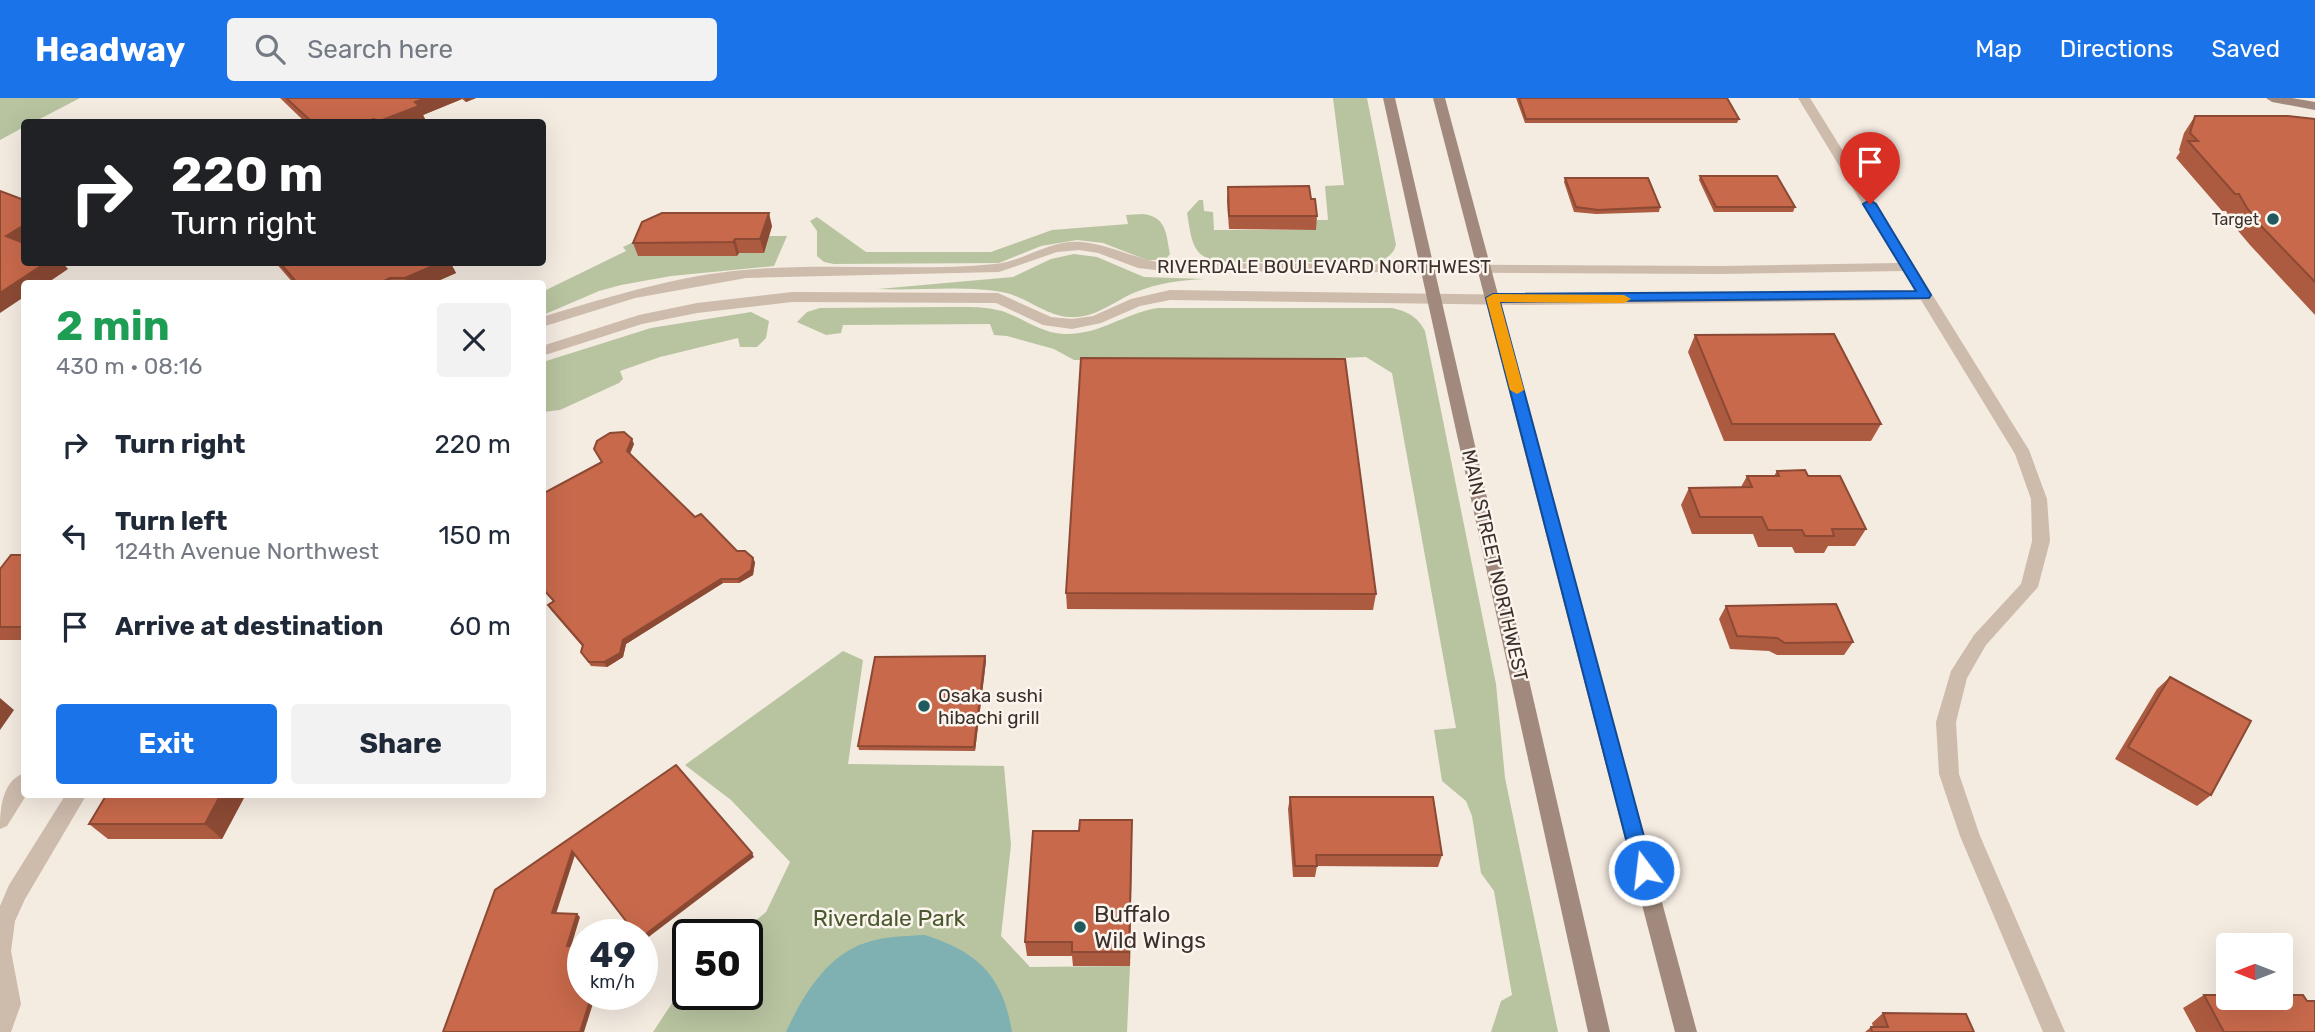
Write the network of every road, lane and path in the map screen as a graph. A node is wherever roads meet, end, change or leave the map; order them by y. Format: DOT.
graph roads {
  1 [pos="1389,98"];
  2 [pos="1439,98"];
  3 [pos="1804,98"];
  4 [pos="2272,98"];
  5 [pos="2315,106"];
  6 [pos="1483,266"];
  7 [pos="1428,267"];
  8 [pos="1909,267"];
  9 [pos="1925,295"];
  10 [pos="1435,297"];
  11 [pos="1493,298"];
  12 [pos="546,321"];
  13 [pos="546,350"];
  14 [pos="21,787"];
  15 [pos="75,798"];
  16 [pos="0,820"];
  17 [pos="0,1032"];
  18 [pos="1599,1032"];
  19 [pos="1686,1032"];
  20 [pos="2054,1032"];
  1 -- 7 [label="main road, MAIN STREET NORTHWEST"];
  2 -- 6 [label="main road"];
  3 -- 8 [label="street"];
  4 -- 5 [label="main road"];
  6 -- 7 [label="street, RIVERDALE BOULEVARD NORTHWEST"];
  6 -- 8 [label="street, RIVERDALE BOULEVARD NORTHWEST"];
  6 -- 11 [label="main road"];
  7 -- 10 [label="main road, MAIN STREET NORTHWEST"];
  7 -- 12 [label="street, RIVERDALE BOULEVARD NORTHWEST"];
  8 -- 9 [label="street"];
  9 -- 11 [label="street, RIVERDALE BOULEVARD NORTHWEST"];
  9 -- 20 [label="street"];
  10 -- 11 [label="street, RIVERDALE BOULEVARD NORTHWEST"];
  10 -- 13 [label="street, RIVERDALE BOULEVARD NORTHWEST"];
  10 -- 18 [label="main road, MAIN STREET NORTHWEST"];
  11 -- 19 [label="main road"];
  14 -- 16 [label="street"];
  15 -- 17 [label="street"];
}
